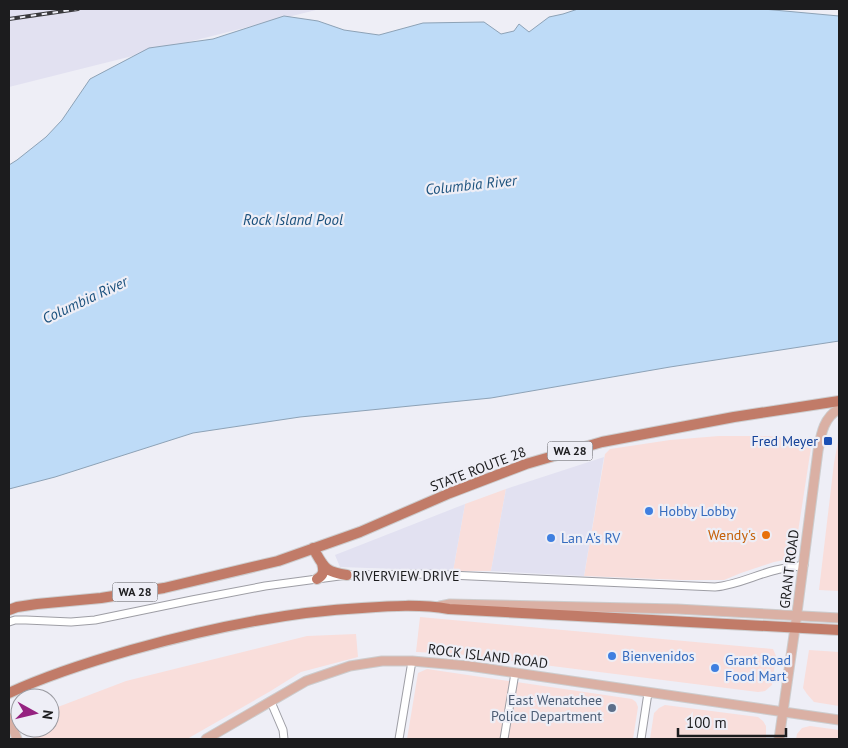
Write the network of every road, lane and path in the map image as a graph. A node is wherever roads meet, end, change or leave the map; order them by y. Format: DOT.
graph roads {
  1 [pos="839,402"];
  2 [pos="839,409"];
  3 [pos="313,548"];
  4 [pos="322,564"];
  5 [pos="804,565"];
  6 [pos="347,576"];
  7 [pos="317,579"];
  8 [pos="435,607"];
  9 [pos="12,610"];
  10 [pos="797,616"];
  11 [pos="839,618"];
  12 [pos="9,622"];
  13 [pos="795,628"];
  14 [pos="839,630"];
  15 [pos="412,661"];
  16 [pos="515,673"];
  17 [pos="9,693"];
  18 [pos="648,693"];
  19 [pos="271,702"];
  20 [pos="784,712"];
  21 [pos="9,718"];
  22 [pos="839,720"];
  23 [pos="17,739"];
  24 [pos="206,739"];
  25 [pos="284,739"];
  26 [pos="399,739"];
  27 [pos="504,739"];
  28 [pos="641,739"];
  29 [pos="780,739"];
  1 -- 3 [label="highway, STATE ROUTE 28 / WA 28"];
  2 -- 5 [label="main road, GRANT ROAD"];
  3 -- 4 [label="highway"];
  3 -- 9 [label="highway, STATE ROUTE 28 / WA 28"];
  4 -- 6 [label="highway"];
  4 -- 7 [label="highway"];
  5 -- 6 [label="street, RIVERVIEW DRIVE"];
  5 -- 10 [label="main road, GRANT ROAD"];
  6 -- 7 [label="street, RIVERVIEW DRIVE"];
  7 -- 12 [label="street, RIVERVIEW DRIVE"];
  8 -- 10 [label="main road"];
  8 -- 13 [label="highway"];
  8 -- 17 [label="highway"];
  10 -- 11 [label="main road"];
  10 -- 13 [label="main road, GRANT ROAD"];
  13 -- 14 [label="highway"];
  13 -- 20 [label="main road, GRANT ROAD"];
  15 -- 16 [label="main road, ROCK ISLAND ROAD"];
  15 -- 19 [label="main road, ROCK ISLAND ROAD"];
  15 -- 26 [label="street"];
  16 -- 18 [label="main road, ROCK ISLAND ROAD"];
  16 -- 27 [label="street"];
  18 -- 20 [label="main road, ROCK ISLAND ROAD"];
  18 -- 28 [label="street"];
  19 -- 24 [label="main road, ROCK ISLAND ROAD"];
  19 -- 25 [label="street"];
  20 -- 22 [label="main road, ROCK ISLAND ROAD"];
  20 -- 29 [label="main road, GRANT ROAD"];
  21 -- 23 [label="main road"];
}
